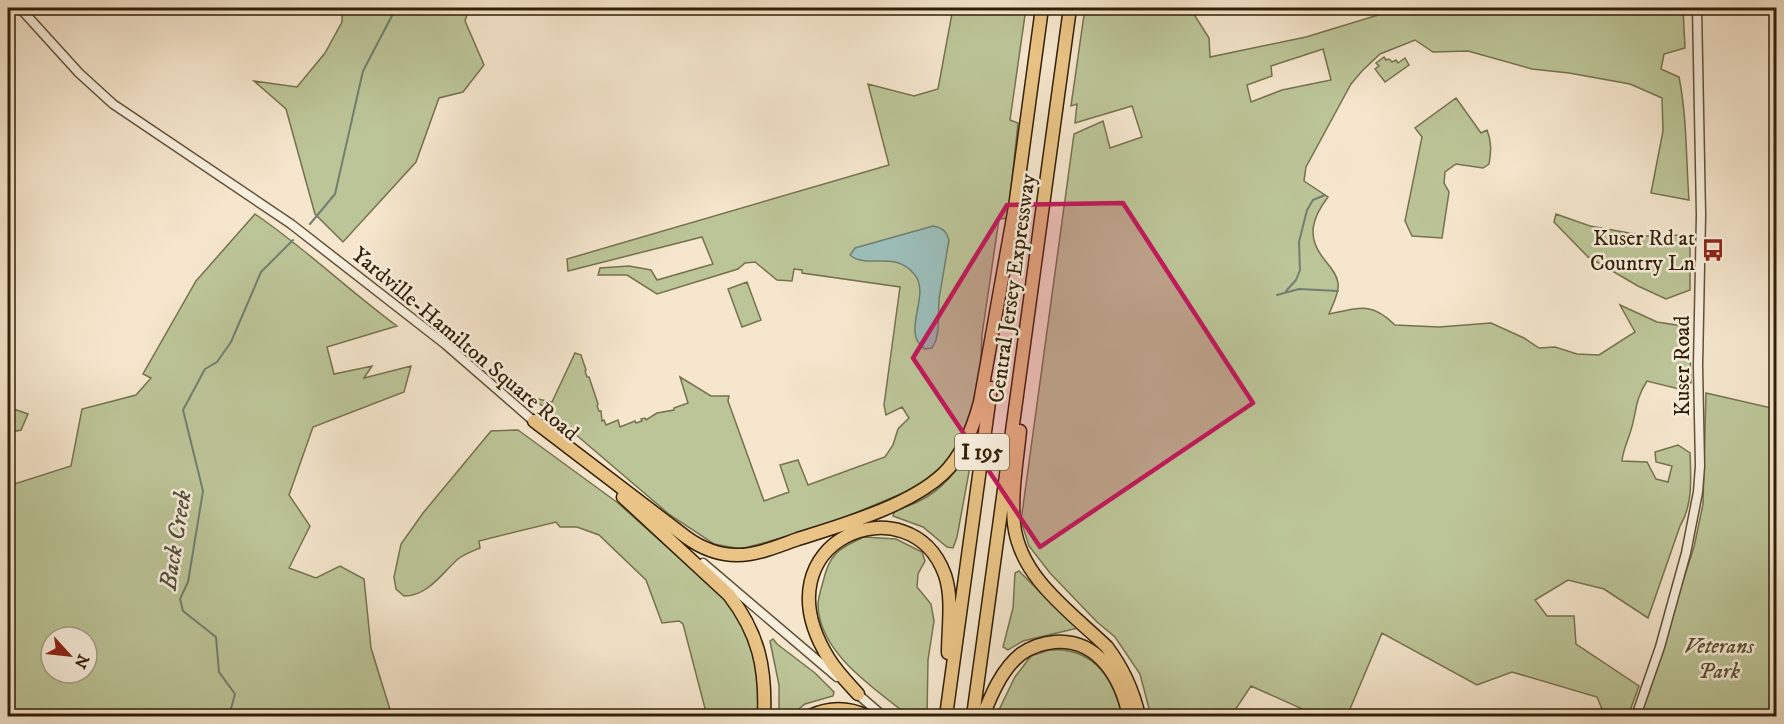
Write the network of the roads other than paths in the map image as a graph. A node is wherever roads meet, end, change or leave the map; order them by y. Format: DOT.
graph roads {
  1 [pos="20,8"];
  2 [pos="1042,8"];
  3 [pos="1070,8"];
  4 [pos="1697,8"];
  5 [pos="1016,201"];
  6 [pos="1041,223"];
  7 [pos="534,422"];
  8 [pos="620,494"];
  9 [pos="858,694"];
  10 [pos="948,702"];
  11 [pos="765,717"];
  12 [pos="810,717"];
  13 [pos="867,717"];
  14 [pos="883,717"];
  15 [pos="946,717"];
  16 [pos="973,717"];
  17 [pos="983,717"];
  18 [pos="1129,717"];
  19 [pos="1139,717"];
  20 [pos="1636,717"];
  1 -- 7 [label="street, Yardville-Hamilton Square Road"];
  2 -- 5 [label="highway, Central Jersey Expressway / I 195"];
  3 -- 6 [label="highway, Central Jersey Expressway / I 195"];
  4 -- 20 [label="street, Kuser Road"];
  5 -- 7 [label="highway"];
  5 -- 10 [label="highway, Central Jersey Expressway / I 195"];
  6 -- 16 [label="highway, Central Jersey Expressway / I 195"];
  6 -- 19 [label="highway"];
  7 -- 8 [label="street, Yardville-Hamilton Square Road"];
  8 -- 9 [label="street, Yardville-Hamilton Square Road"];
  8 -- 11 [label="highway"];
  9 -- 10 [label="highway"];
  9 -- 14 [label="street, Yardville-Hamilton Square Road"];
  10 -- 15 [label="highway, Central Jersey Expressway / I 195"];
  12 -- 13 [label="highway"];
  17 -- 18 [label="highway"];
}
